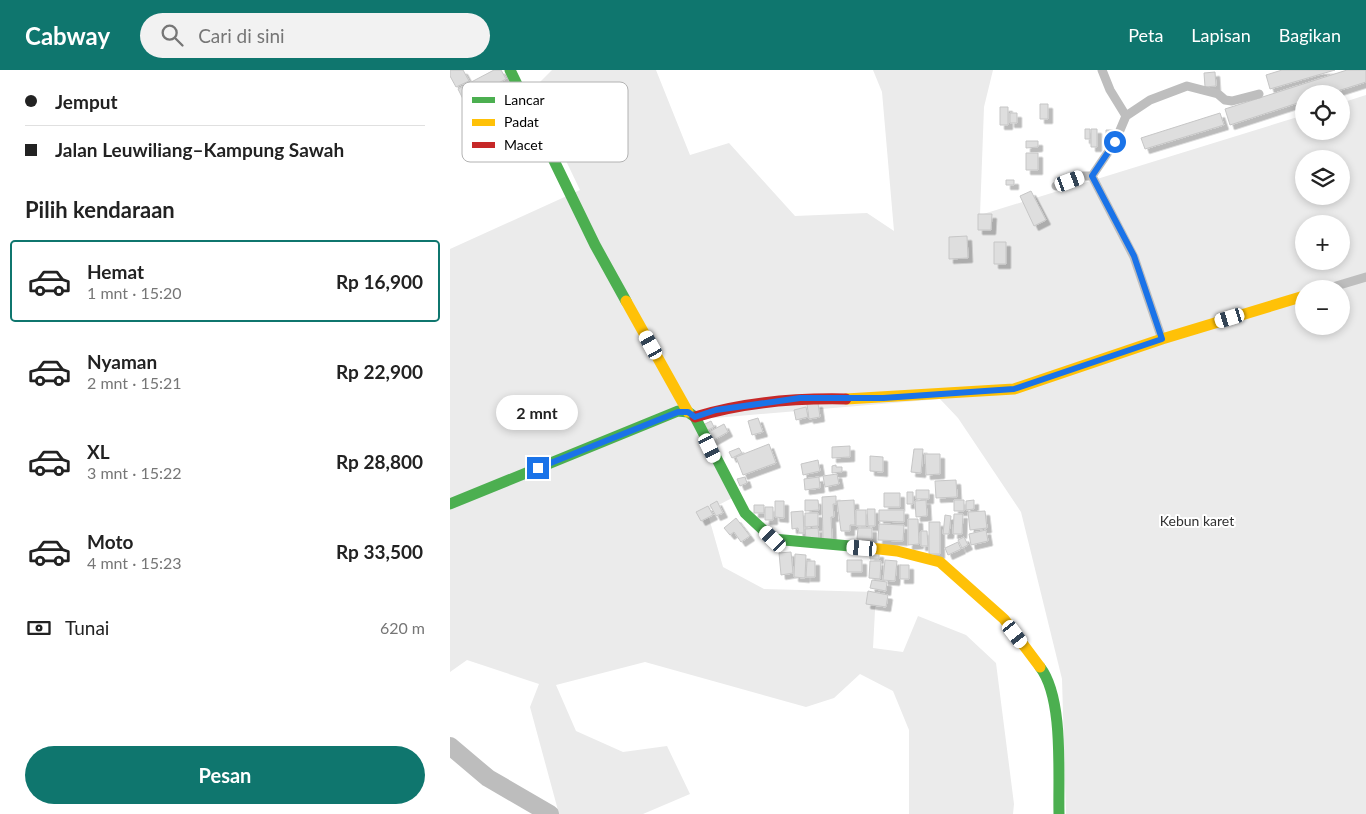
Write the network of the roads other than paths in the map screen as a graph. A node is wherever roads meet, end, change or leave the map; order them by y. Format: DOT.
graph roads {
  1 [pos="510,70"];
  2 [pos="1102,70"];
  3 [pos="516,82"];
  4 [pos="1259,94"];
  5 [pos="1126,116"];
  6 [pos="555,162"];
  7 [pos="1092,176"];
  8 [pos="1056,186"];
  9 [pos="1366,277"];
  10 [pos="1350,282"];
  11 [pos="1295,299"];
  12 [pos="1162,339"];
  13 [pos="691,414"];
  14 [pos="450,504"];
  15 [pos="1059,814"];
  1 -- 3 [label="street"];
  2 -- 5 [label="street"];
  4 -- 5 [label="street"];
  5 -- 7 [label="street"];
  6 -- 13 [label="street"];
  7 -- 8 [label="street"];
  7 -- 12 [label="street"];
  9 -- 10 [label="street"];
  11 -- 12 [label="street"];
  12 -- 13 [label="street"];
  13 -- 14 [label="street"];
  13 -- 15 [label="street"];
}
